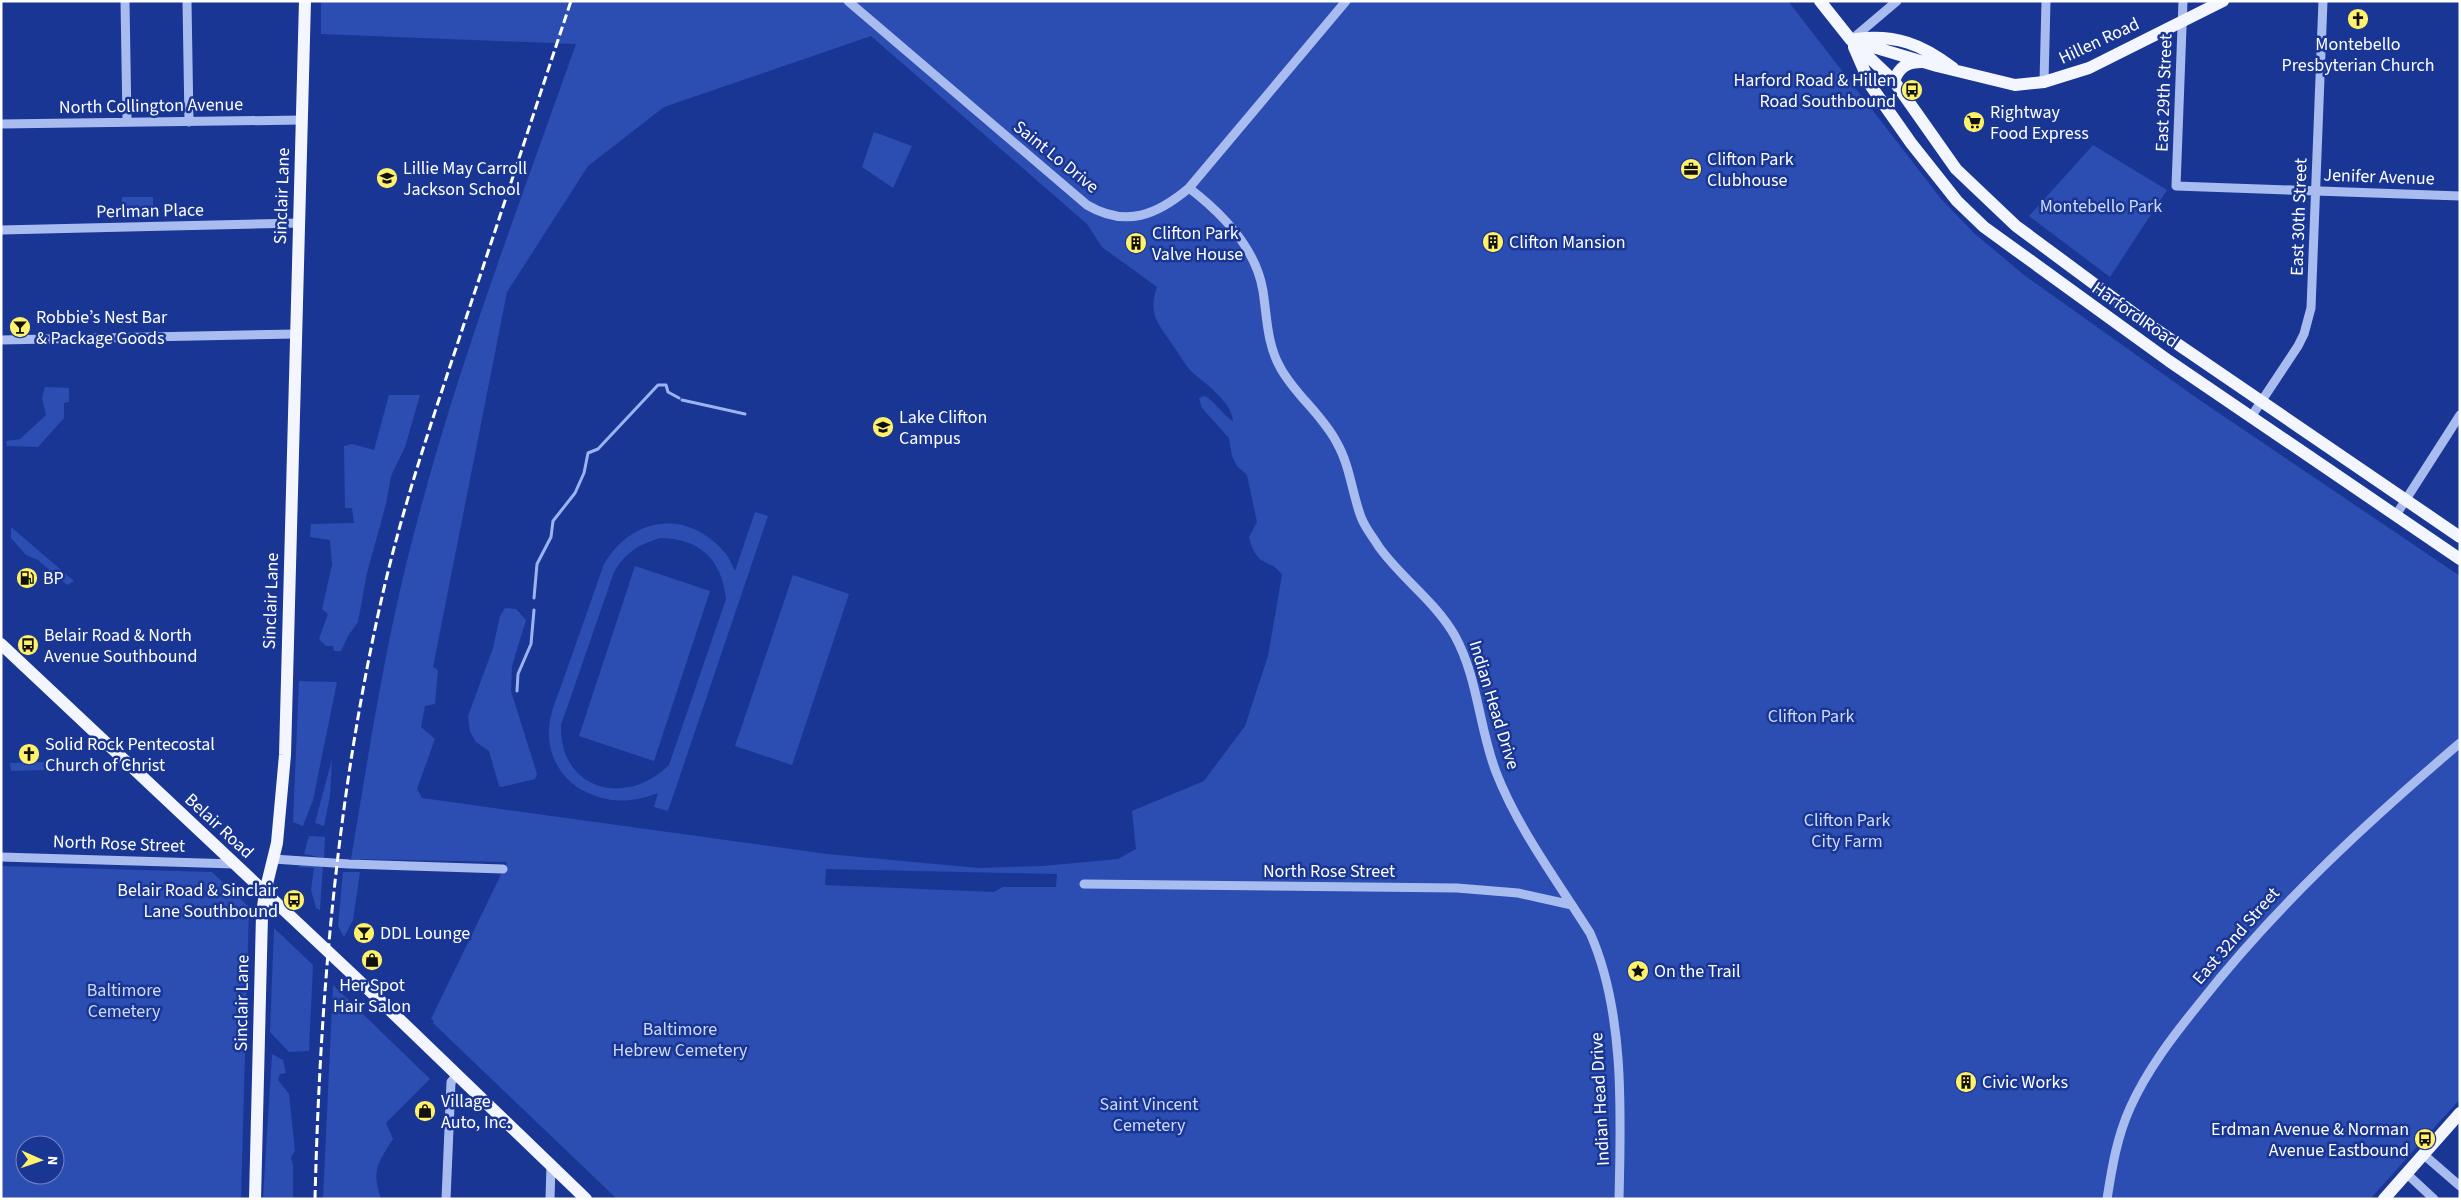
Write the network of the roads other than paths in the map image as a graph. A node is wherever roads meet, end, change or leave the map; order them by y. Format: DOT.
graph roads {
  1 [pos="125,1"];
  2 [pos="187,1"];
  3 [pos="305,1"];
  4 [pos="848,1"];
  5 [pos="1346,1"];
  6 [pos="1820,1"];
  7 [pos="1897,1"];
  8 [pos="2046,1"];
  9 [pos="2183,1"];
  10 [pos="2223,1"];
  11 [pos="2323,1"];
  12 [pos="2183,21"];
  13 [pos="1851,40"];
  14 [pos="1924,62"];
  15 [pos="1955,69"];
  16 [pos="1894,81"];
  17 [pos="2044,82"];
  18 [pos="302,120"];
  19 [pos="127,122"];
  20 [pos="189,122"];
  21 [pos="1,124"];
  22 [pos="2176,186"];
  23 [pos="1189,188"];
  24 [pos="2316,191"];
  25 [pos="2460,196"];
  26 [pos="299,223"];
  27 [pos="1,230"];
  28 [pos="296,334"];
  29 [pos="1,340"];
  30 [pos="2261,402"];
  31 [pos="2460,415"];
  32 [pos="2251,417"];
  33 [pos="2406,502"];
  34 [pos="2396,516"];
  35 [pos="2460,537"];
  36 [pos="2460,558"];
  37 [pos="1,644"];
  38 [pos="2460,742"];
  39 [pos="1,857"];
  40 [pos="273,859"];
  41 [pos="235,864"];
  42 [pos="503,869"];
  43 [pos="1084,884"];
  44 [pos="264,892"];
  45 [pos="1572,905"];
  46 [pos="457,1075"];
  47 [pos="2460,1113"];
  48 [pos="2424,1154"];
  49 [pos="551,1165"];
  50 [pos="2406,1173"];
  51 [pos="2460,1186"];
  52 [pos="255,1199"];
  53 [pos="446,1199"];
  54 [pos="550,1199"];
  55 [pos="586,1199"];
  56 [pos="1619,1199"];
  57 [pos="2107,1199"];
  58 [pos="2384,1199"];
  59 [pos="2434,1199"];
  1 -- 19 [label="street"];
  2 -- 20 [label="street"];
  3 -- 18 [label="main road, Sinclair Lane"];
  4 -- 23 [label="street, Saint Lo Drive"];
  5 -- 23 [label="street, Saint Lo Drive"];
  6 -- 13 [label="main road, Harford Road"];
  7 -- 13 [label="street"];
  8 -- 17 [label="street"];
  9 -- 12 [label="street, East 29th Street"];
  10 -- 12 [label="main road, Hillen Road"];
  11 -- 24 [label="street, East 30th Street"];
  12 -- 17 [label="main road, Hillen Road"];
  12 -- 22 [label="street, East 29th Street"];
  13 -- 14 [label="main road, Hillen Road"];
  13 -- 15 [label="main road, Hillen Road"];
  13 -- 16 [label="main road, Harford Road"];
  13 -- 32 [label="main road, Harford Road"];
  14 -- 15 [label="main road, Hillen Road"];
  14 -- 16 [label="main road"];
  15 -- 17 [label="main road, Hillen Road"];
  16 -- 30 [label="main road, Harford Road"];
  18 -- 20 [label="street, North Collington Avenue"];
  18 -- 26 [label="main road, Sinclair Lane"];
  19 -- 20 [label="street, North Collington Avenue"];
  19 -- 21 [label="street, North Collington Avenue"];
  22 -- 24 [label="street, Jenifer Avenue"];
  23 -- 45 [label="street, Indian Head Drive"];
  24 -- 25 [label="street, Jenifer Avenue"];
  24 -- 30 [label="street, East 30th Street"];
  26 -- 27 [label="street, Perlman Place"];
  26 -- 28 [label="main road, Sinclair Lane"];
  28 -- 29 [label="street"];
  28 -- 40 [label="main road, Sinclair Lane"];
  30 -- 32 [label="street, East 30th Street"];
  30 -- 33 [label="main road, Harford Road"];
  31 -- 33 [label="street"];
  32 -- 34 [label="main road, Harford Road"];
  33 -- 34 [label="street"];
  33 -- 35 [label="main road, Harford Road"];
  34 -- 36 [label="main road, Harford Road"];
  37 -- 41 [label="main road, Belair Road"];
  38 -- 57 [label="street, East 32nd Street"];
  39 -- 41 [label="street, North Rose Street"];
  40 -- 42 [label="street"];
  40 -- 44 [label="main road, Sinclair Lane"];
  41 -- 44 [label="main road, Belair Road"];
  43 -- 45 [label="street, North Rose Street"];
  44 -- 46 [label="main road, Belair Road"];
  44 -- 52 [label="main road, Sinclair Lane"];
  45 -- 56 [label="street, Indian Head Drive"];
  46 -- 49 [label="main road, Belair Road"];
  46 -- 53 [label="street"];
  47 -- 48 [label="main road"];
  48 -- 50 [label="main road"];
  48 -- 51 [label="street"];
  49 -- 54 [label="street"];
  49 -- 55 [label="main road, Belair Road"];
  50 -- 58 [label="main road"];
  50 -- 59 [label="street"];
}
